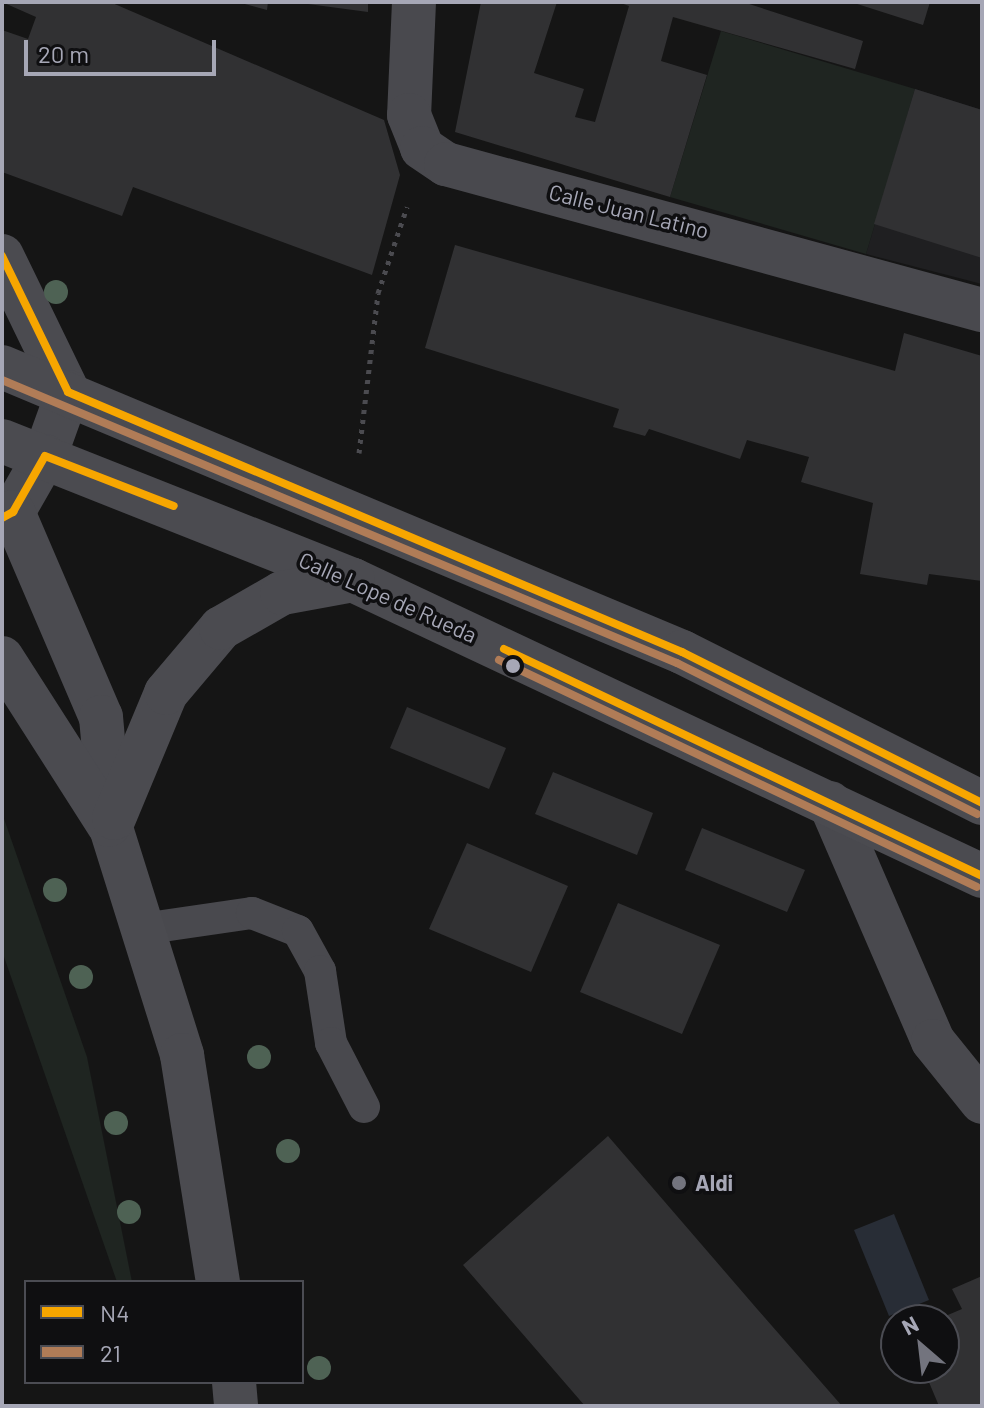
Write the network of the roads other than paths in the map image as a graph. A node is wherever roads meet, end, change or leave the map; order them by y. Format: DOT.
graph roads {
  1 [pos="414,2"];
  2 [pos="2,256"];
  3 [pos="982,310"];
  4 [pos="2,367"];
  5 [pos="68,392"];
  6 [pos="2,441"];
  7 [pos="45,456"];
  8 [pos="7,515"];
  9 [pos="353,580"];
  10 [pos="2,658"];
  11 [pos="830,803"];
  12 [pos="982,803"];
  13 [pos="111,828"];
  14 [pos="982,876"];
  15 [pos="142,929"];
  16 [pos="982,1102"];
  17 [pos="364,1107"];
  18 [pos="218,1280"];
  19 [pos="234,1384"];
  20 [pos="236,1406"];
  1 -- 3 [label="street, Calle Juan Latino"];
  2 -- 5 [label="main road"];
  4 -- 5 [label="main road"];
  5 -- 7 [label="main road"];
  5 -- 12 [label="main road"];
  6 -- 7 [label="main road, Calle Lope de Rueda"];
  7 -- 8 [label="main road"];
  7 -- 9 [label="main road, Calle Lope de Rueda"];
  8 -- 13 [label="main road"];
  9 -- 11 [label="main road, Calle Lope de Rueda"];
  9 -- 13 [label="main road"];
  10 -- 13 [label="main road"];
  11 -- 14 [label="main road, Calle Lope de Rueda"];
  11 -- 16 [label="street"];
  13 -- 15 [label="main road"];
  15 -- 17 [label="lane"];
  15 -- 18 [label="main road"];
  19 -- 20 [label="main road"];
}
